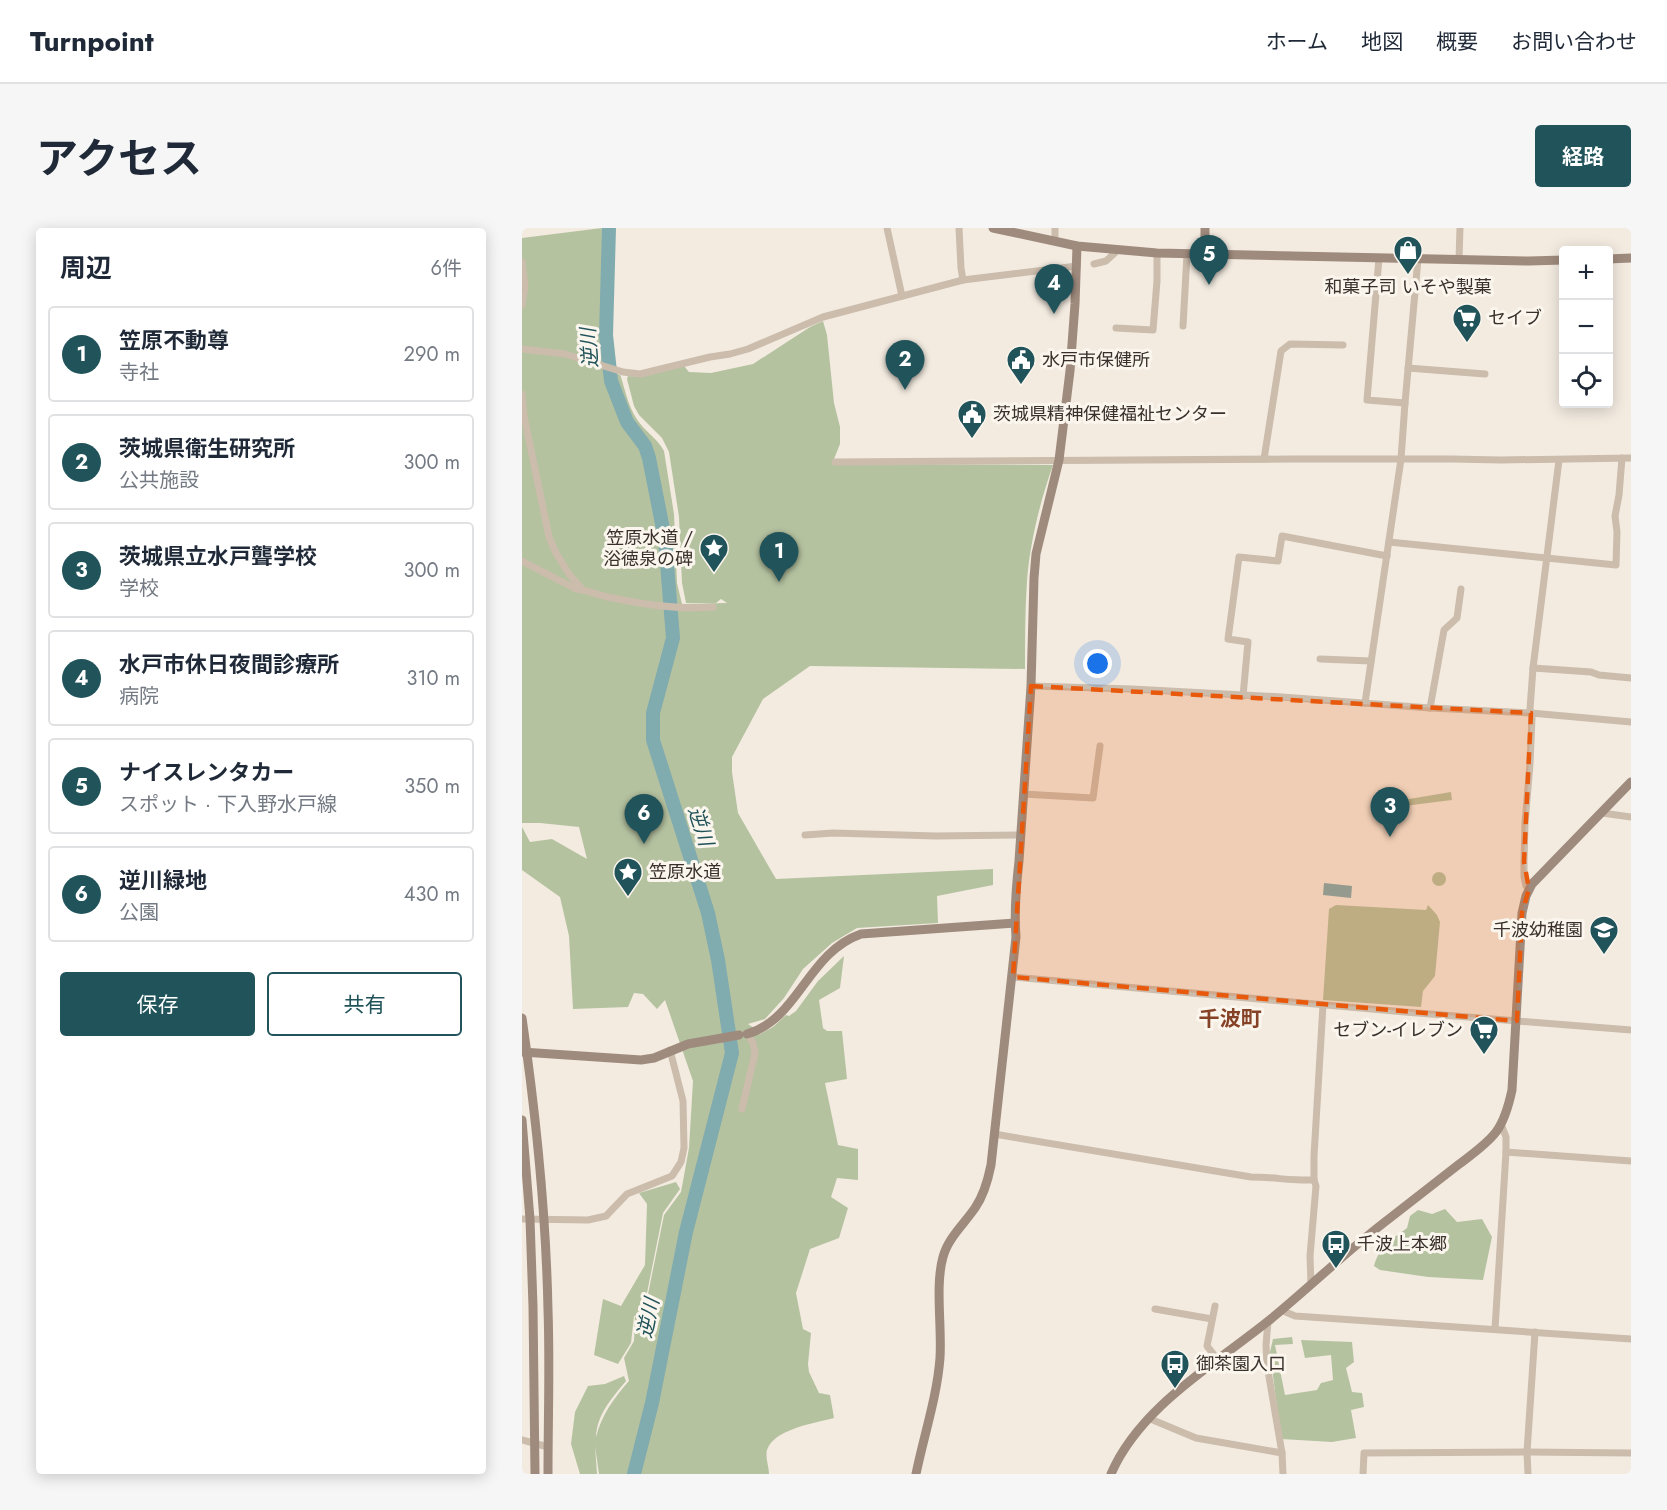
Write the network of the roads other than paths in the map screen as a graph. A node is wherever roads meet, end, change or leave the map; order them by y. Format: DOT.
graph roads {
  1 [pos="887,228"];
  2 [pos="959,228"];
  3 [pos="993,228"];
  4 [pos="1055,228"];
  5 [pos="1205,228"];
  6 [pos="1460,228"];
  7 [pos="1055,241"];
  8 [pos="1077,246"];
  9 [pos="1118,250"];
  10 [pos="1157,253"];
  11 [pos="1187,254"];
  12 [pos="1205,254"];
  13 [pos="1379,258"];
  14 [pos="1631,258"];
  15 [pos="1418,259"];
  16 [pos="1613,259"];
  17 [pos="1459,260"];
  18 [pos="1559,260"];
  19 [pos="522,262"];
  20 [pos="1094,264"];
  21 [pos="1077,266"];
  22 [pos="963,280"];
  23 [pos="902,296"];
  24 [pos="522,305"];
  25 [pos="1183,326"];
  26 [pos="1116,328"];
  27 [pos="1343,345"];
  28 [pos="522,349"];
  29 [pos="1408,368"];
  30 [pos="1485,374"];
  31 [pos="522,393"];
  32 [pos="1405,403"];
  33 [pos="1622,458"];
  34 [pos="1631,458"];
  35 [pos="1264,459"];
  36 [pos="1401,459"];
  37 [pos="1059,460"];
  38 [pos="1559,460"];
  39 [pos="835,462"];
  40 [pos="1389,542"];
  41 [pos="1387,556"];
  42 [pos="1546,556"];
  43 [pos="522,561"];
  44 [pos="1461,589"];
  45 [pos="583,590"];
  46 [pos="712,607"];
  47 [pos="1320,659"];
  48 [pos="1371,661"];
  49 [pos="1533,668"];
  50 [pos="1631,678"];
  51 [pos="1031,686"];
  52 [pos="1243,696"];
  53 [pos="1365,703"];
  54 [pos="1430,708"];
  55 [pos="1531,713"];
  56 [pos="1631,722"];
  57 [pos="1100,746"];
  58 [pos="1631,782"];
  59 [pos="1023,794"];
  60 [pos="1602,813"];
  61 [pos="1631,817"];
  62 [pos="805,835"];
  63 [pos="1020,835"];
  64 [pos="1529,889"];
  65 [pos="1015,923"];
  66 [pos="1012,977"];
  67 [pos="1323,1005"];
  68 [pos="522,1018"];
  69 [pos="1516,1021"];
  70 [pos="1631,1029"];
  71 [pos="743,1035"];
  72 [pos="670,1050"];
  73 [pos="524,1052"];
  74 [pos="742,1109"];
  75 [pos="522,1119"];
  76 [pos="1501,1124"];
  77 [pos="994,1134"];
  78 [pos="1506,1152"];
  79 [pos="1631,1161"];
  80 [pos="1314,1180"];
  81 [pos="526,1219"];
  82 [pos="544,1220"];
  83 [pos="1311,1285"];
  84 [pos="1215,1306"];
  85 [pos="1155,1309"];
  86 [pos="1281,1311"];
  87 [pos="1212,1319"];
  88 [pos="1268,1321"];
  89 [pos="1495,1329"];
  90 [pos="1535,1332"];
  91 [pos="1631,1339"];
  92 [pos="1218,1360"];
  93 [pos="1148,1418"];
  94 [pos="522,1440"];
  95 [pos="535,1444"];
  96 [pos="548,1447"];
  97 [pos="1527,1452"];
  98 [pos="1282,1453"];
  99 [pos="1631,1453"];
  100 [pos="535,1474"];
  101 [pos="548,1474"];
  102 [pos="916,1474"];
  103 [pos="1111,1474"];
  104 [pos="1283,1474"];
  105 [pos="1364,1474"];
  106 [pos="1528,1474"];
  1 -- 23 [label="street"];
  2 -- 22 [label="street"];
  3 -- 7 [label="street"];
  4 -- 7 [label="street"];
  5 -- 12 [label="street"];
  6 -- 17 [label="street"];
  7 -- 8 [label="street"];
  8 -- 9 [label="street"];
  8 -- 21 [label="street"];
  9 -- 10 [label="street"];
  9 -- 20 [label="street"];
  10 -- 11 [label="street"];
  10 -- 26 [label="street"];
  11 -- 12 [label="street"];
  11 -- 25 [label="street"];
  12 -- 13 [label="street"];
  13 -- 15 [label="street"];
  13 -- 32 [label="street"];
  14 -- 16 [label="street"];
  15 -- 17 [label="street"];
  15 -- 29 [label="street"];
  17 -- 18 [label="street"];
  19 -- 24 [label="street"];
  21 -- 22 [label="street"];
  21 -- 37 [label="street"];
  22 -- 23 [label="street"];
  23 -- 28 [label="street"];
  27 -- 35 [label="street"];
  29 -- 30 [label="street"];
  29 -- 32 [label="street"];
  31 -- 45 [label="street"];
  32 -- 36 [label="street"];
  33 -- 34 [label="street"];
  33 -- 38 [label="street"];
  33 -- 42 [label="street"];
  35 -- 36 [label="street"];
  35 -- 37 [label="street"];
  36 -- 38 [label="street"];
  36 -- 40 [label="street"];
  37 -- 39 [label="street"];
  37 -- 51 [label="street"];
  38 -- 42 [label="street"];
  40 -- 41 [label="street"];
  40 -- 42 [label="street"];
  41 -- 48 [label="street"];
  41 -- 52 [label="street"];
  42 -- 49 [label="street"];
  43 -- 45 [label="street"];
  44 -- 54 [label="street"];
  45 -- 46 [label="street"];
  47 -- 48 [label="street"];
  48 -- 53 [label="street"];
  49 -- 50 [label="street"];
  49 -- 55 [label="street"];
  51 -- 52 [label="street"];
  51 -- 59 [label="street"];
  52 -- 53 [label="street"];
  53 -- 54 [label="street"];
  54 -- 55 [label="street"];
  55 -- 56 [label="street"];
  55 -- 64 [label="street"];
  57 -- 59 [label="street"];
  58 -- 60 [label="street"];
  59 -- 63 [label="street"];
  60 -- 61 [label="street"];
  60 -- 64 [label="street"];
  62 -- 63 [label="street"];
  63 -- 65 [label="street"];
  64 -- 69 [label="street"];
  65 -- 66 [label="street"];
  65 -- 71 [label="street"];
  66 -- 67 [label="street"];
  66 -- 77 [label="street"];
  67 -- 69 [label="street"];
  67 -- 80 [label="street"];
  68 -- 73 [label="street"];
  69 -- 70 [label="street"];
  69 -- 76 [label="street"];
  71 -- 72 [label="street"];
  71 -- 74 [label="street"];
  72 -- 73 [label="street"];
  72 -- 82 [label="street"];
  73 -- 82 [label="street"];
  75 -- 81 [label="street"];
  76 -- 78 [label="street"];
  76 -- 83 [label="street"];
  77 -- 80 [label="street"];
  77 -- 102 [label="street"];
  78 -- 79 [label="street"];
  78 -- 89 [label="street"];
  80 -- 83 [label="street"];
  81 -- 82 [label="street"];
  81 -- 95 [label="street"];
  82 -- 96 [label="street"];
  83 -- 86 [label="street"];
  84 -- 87 [label="street"];
  85 -- 87 [label="street"];
  86 -- 88 [label="street"];
  86 -- 89 [label="street"];
  87 -- 92 [label="street"];
  88 -- 92 [label="street"];
  88 -- 98 [label="street"];
  89 -- 90 [label="street"];
  90 -- 91 [label="street"];
  90 -- 97 [label="street"];
  92 -- 93 [label="street"];
  93 -- 98 [label="street"];
  93 -- 103 [label="street"];
  94 -- 95 [label="street"];
  95 -- 96 [label="street"];
  95 -- 100 [label="street"];
  96 -- 101 [label="street"];
  97 -- 99 [label="street"];
  97 -- 105 [label="street"];
  97 -- 106 [label="street"];
  98 -- 104 [label="street"];
}
